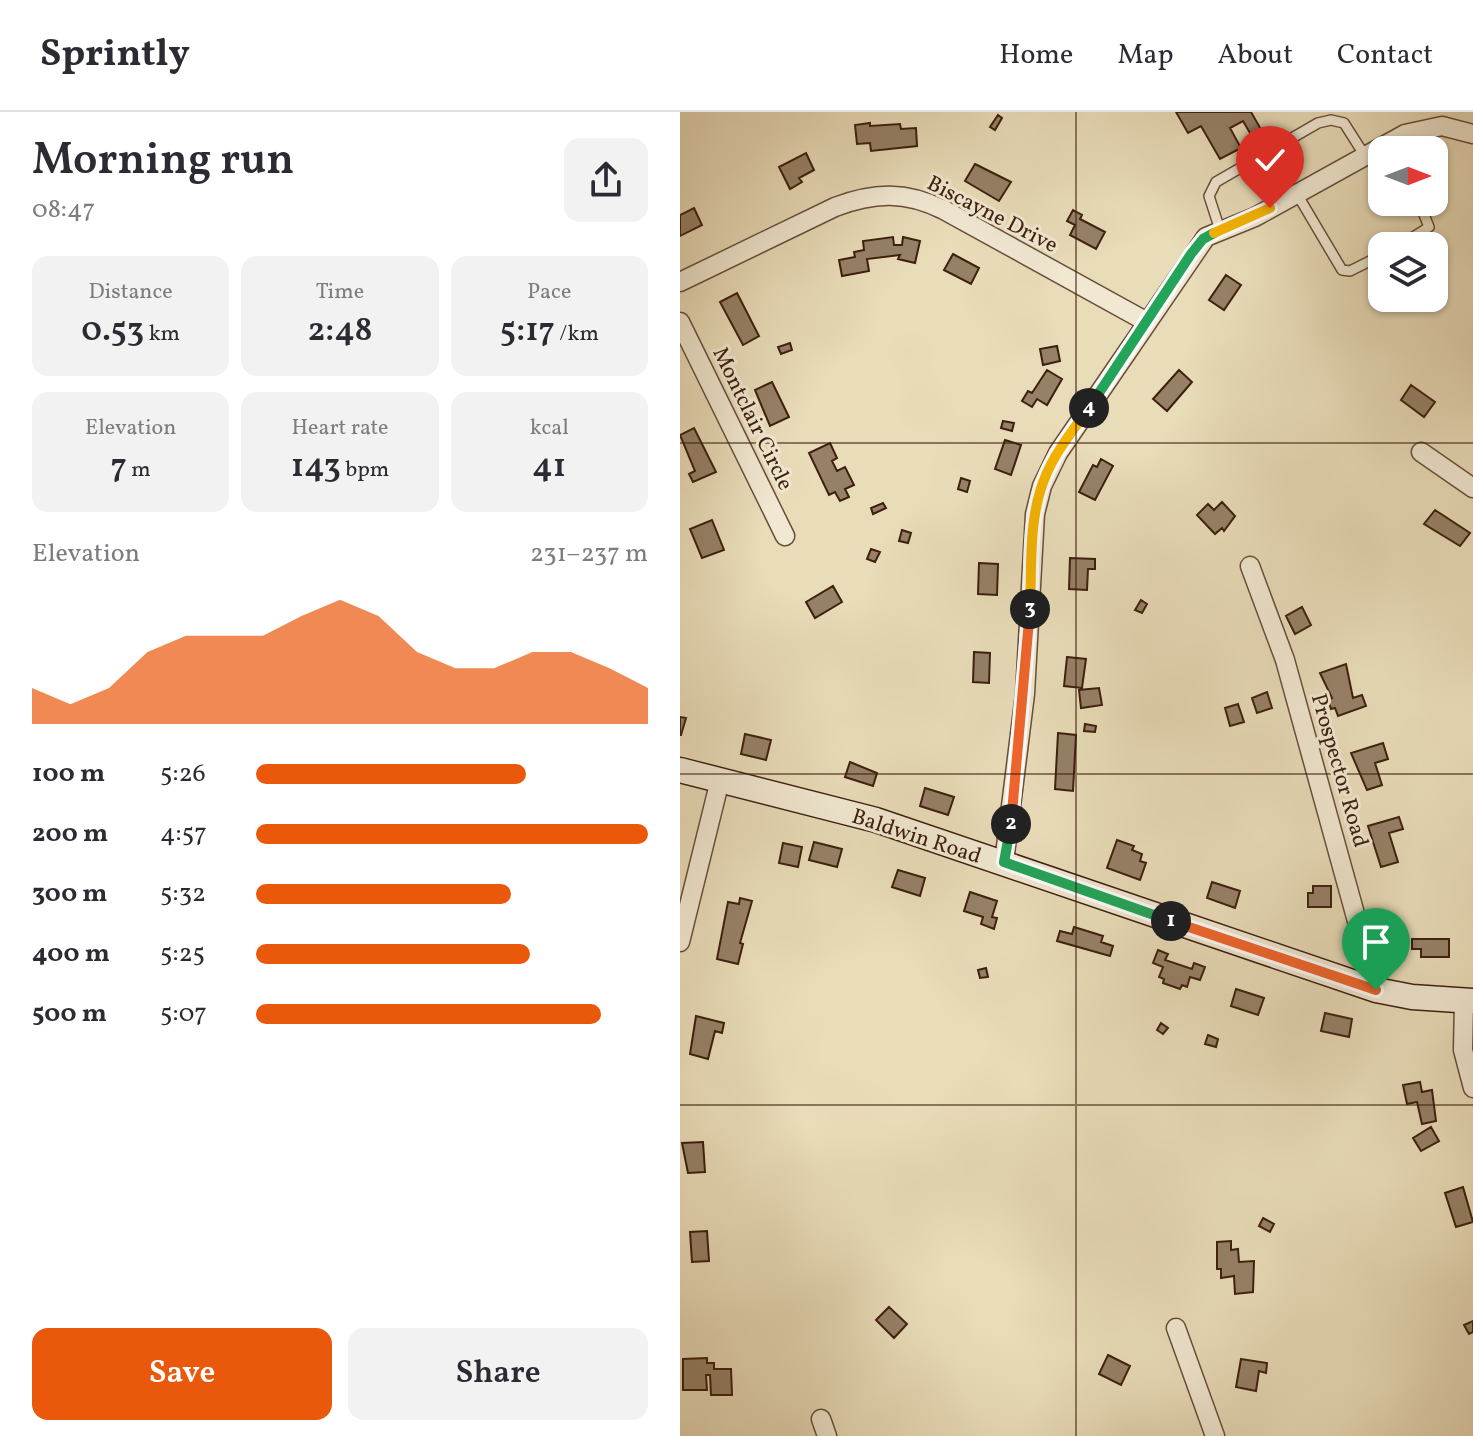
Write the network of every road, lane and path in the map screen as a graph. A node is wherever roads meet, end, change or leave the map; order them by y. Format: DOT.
graph roads {
  1 [pos="1473,134"];
  2 [pos="1412,136"];
  3 [pos="1368,155"];
  4 [pos="1365,156"];
  5 [pos="1297,194"];
  6 [pos="1425,216"];
  7 [pos="1220,230"];
  8 [pos="1421,232"];
  9 [pos="1368,262"];
  10 [pos="680,282"];
  11 [pos="680,322"];
  12 [pos="1147,322"];
  13 [pos="1421,452"];
  14 [pos="1473,488"];
  15 [pos="785,536"];
  16 [pos="1250,566"];
  17 [pos="680,770"];
  18 [pos="720,780"];
  19 [pos="1004,862"];
  20 [pos="680,942"];
  21 [pos="1376,990"];
  22 [pos="1469,1001"];
  23 [pos="1473,1088"];
  24 [pos="1176,1328"];
  25 [pos="1215,1436"];
  1 -- 2 [label="street"];
  3 -- 4 [label="street"];
  4 -- 5 [label="street"];
  4 -- 7 [label="lane"];
  5 -- 7 [label="street"];
  5 -- 9 [label="lane"];
  6 -- 8 [label="lane"];
  7 -- 12 [label="street"];
  10 -- 12 [label="street, Biscayne Drive"];
  11 -- 15 [label="street, Montclair Circle"];
  12 -- 19 [label="street"];
  13 -- 14 [label="street"];
  16 -- 21 [label="street, Prospector Road"];
  17 -- 18 [label="street, Baldwin Road"];
  18 -- 19 [label="street, Baldwin Road"];
  18 -- 20 [label="street"];
  19 -- 21 [label="street, Baldwin Road"];
  21 -- 22 [label="street, Baldwin Road"];
  22 -- 23 [label="street"];
  24 -- 25 [label="street"];
}
